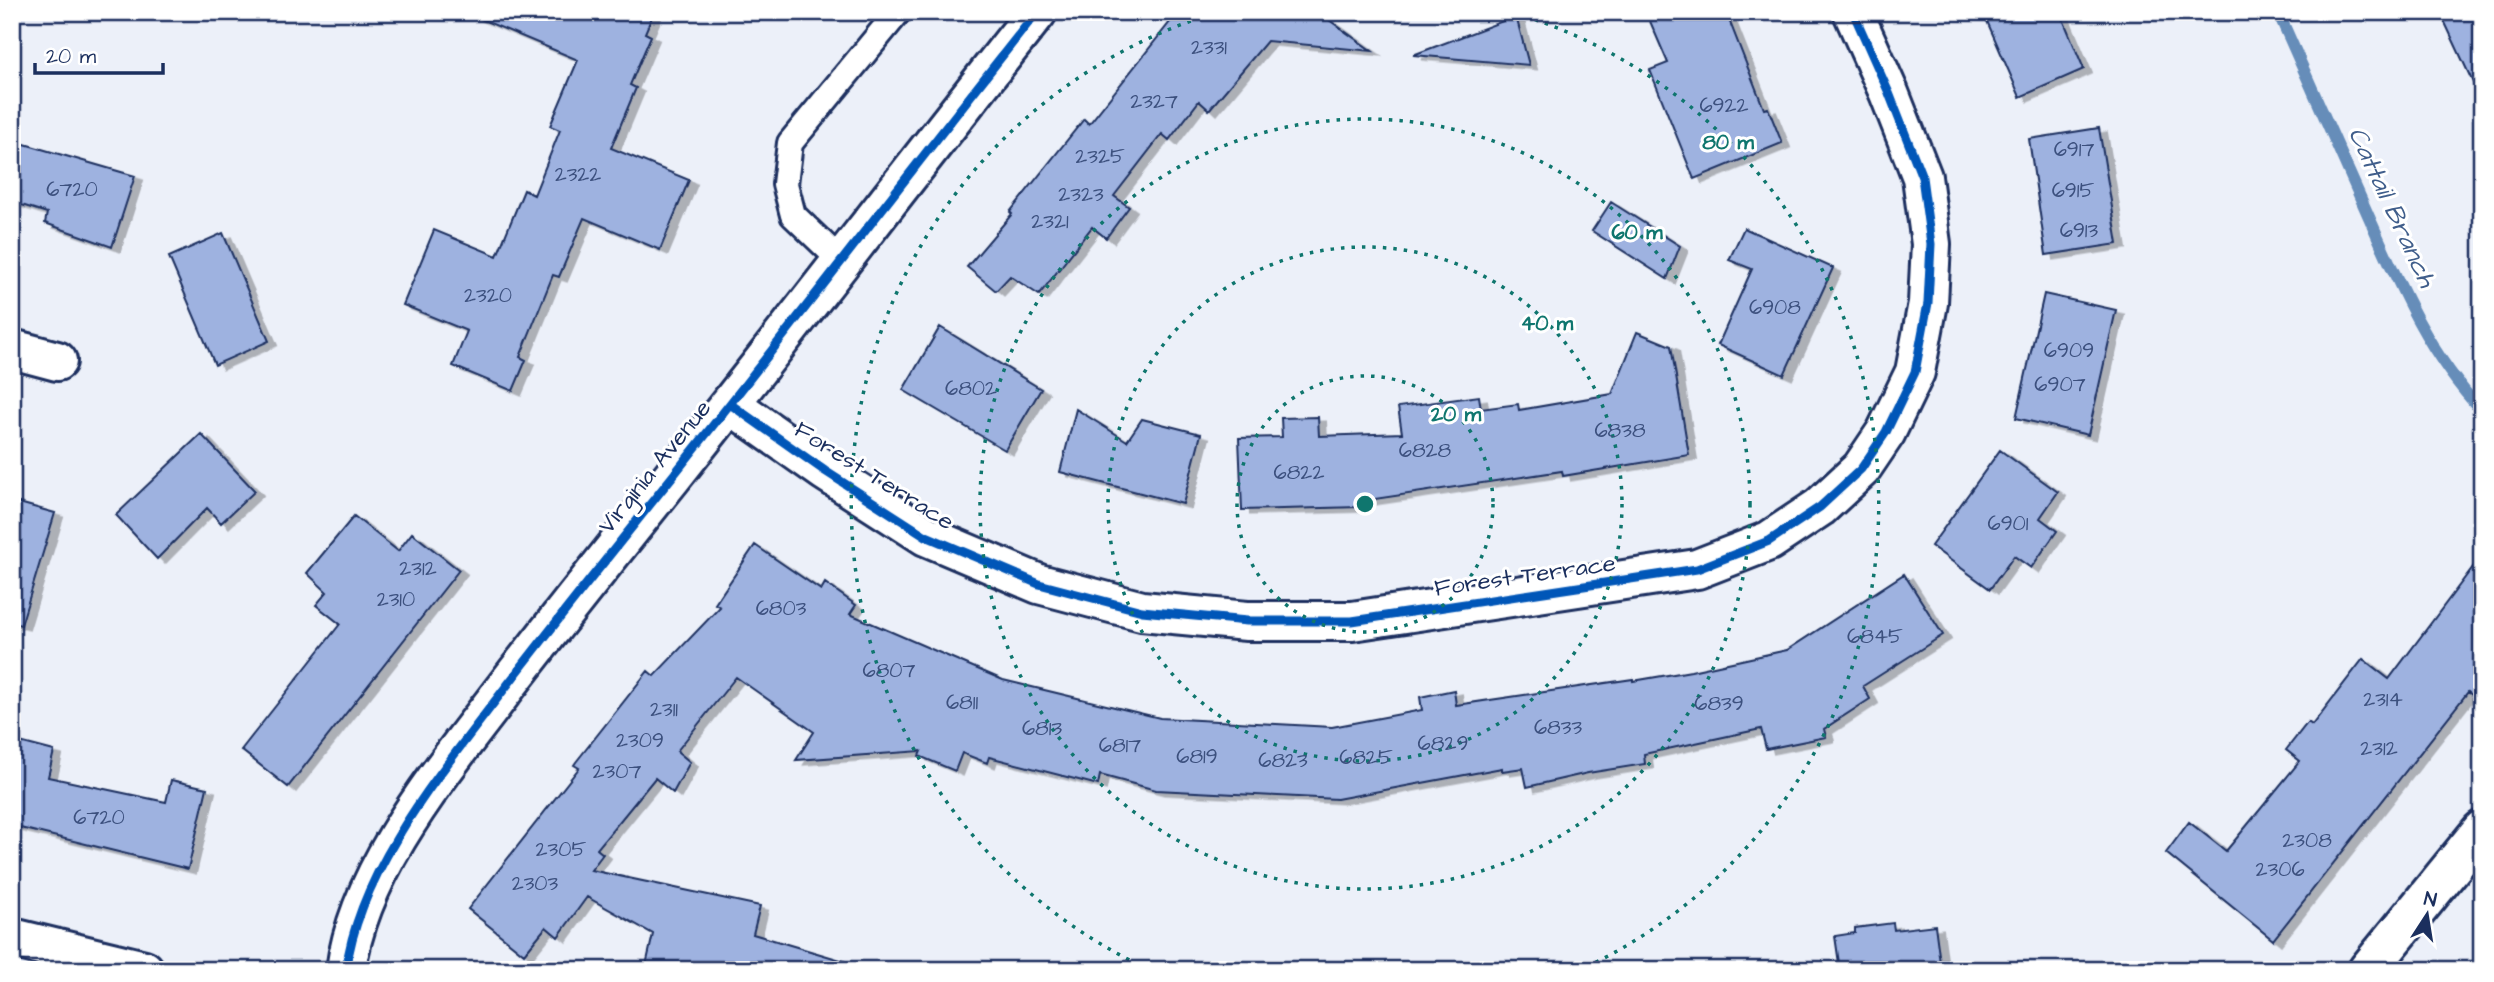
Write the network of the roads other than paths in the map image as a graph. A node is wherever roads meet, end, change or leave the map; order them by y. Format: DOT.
graph roads {
  1 [pos="898,12"];
  2 [pos="1037,12"];
  3 [pos="1853,12"];
  4 [pos="841,261"];
  5 [pos="12,349"];
  6 [pos="57,360"];
  7 [pos="730,404"];
  8 [pos="2482,830"];
  9 [pos="12,938"];
  10 [pos="144,970"];
  11 [pos="346,970"];
  12 [pos="2368,970"];
  1 -- 4 [label="lane"];
  2 -- 4 [label="street, Virginia Avenue"];
  3 -- 7 [label="street, Forest Terrace"];
  4 -- 7 [label="street, Virginia Avenue"];
  5 -- 6 [label="street"];
  7 -- 11 [label="street, Virginia Avenue"];
  8 -- 12 [label="street"];
  9 -- 10 [label="street"];
}
